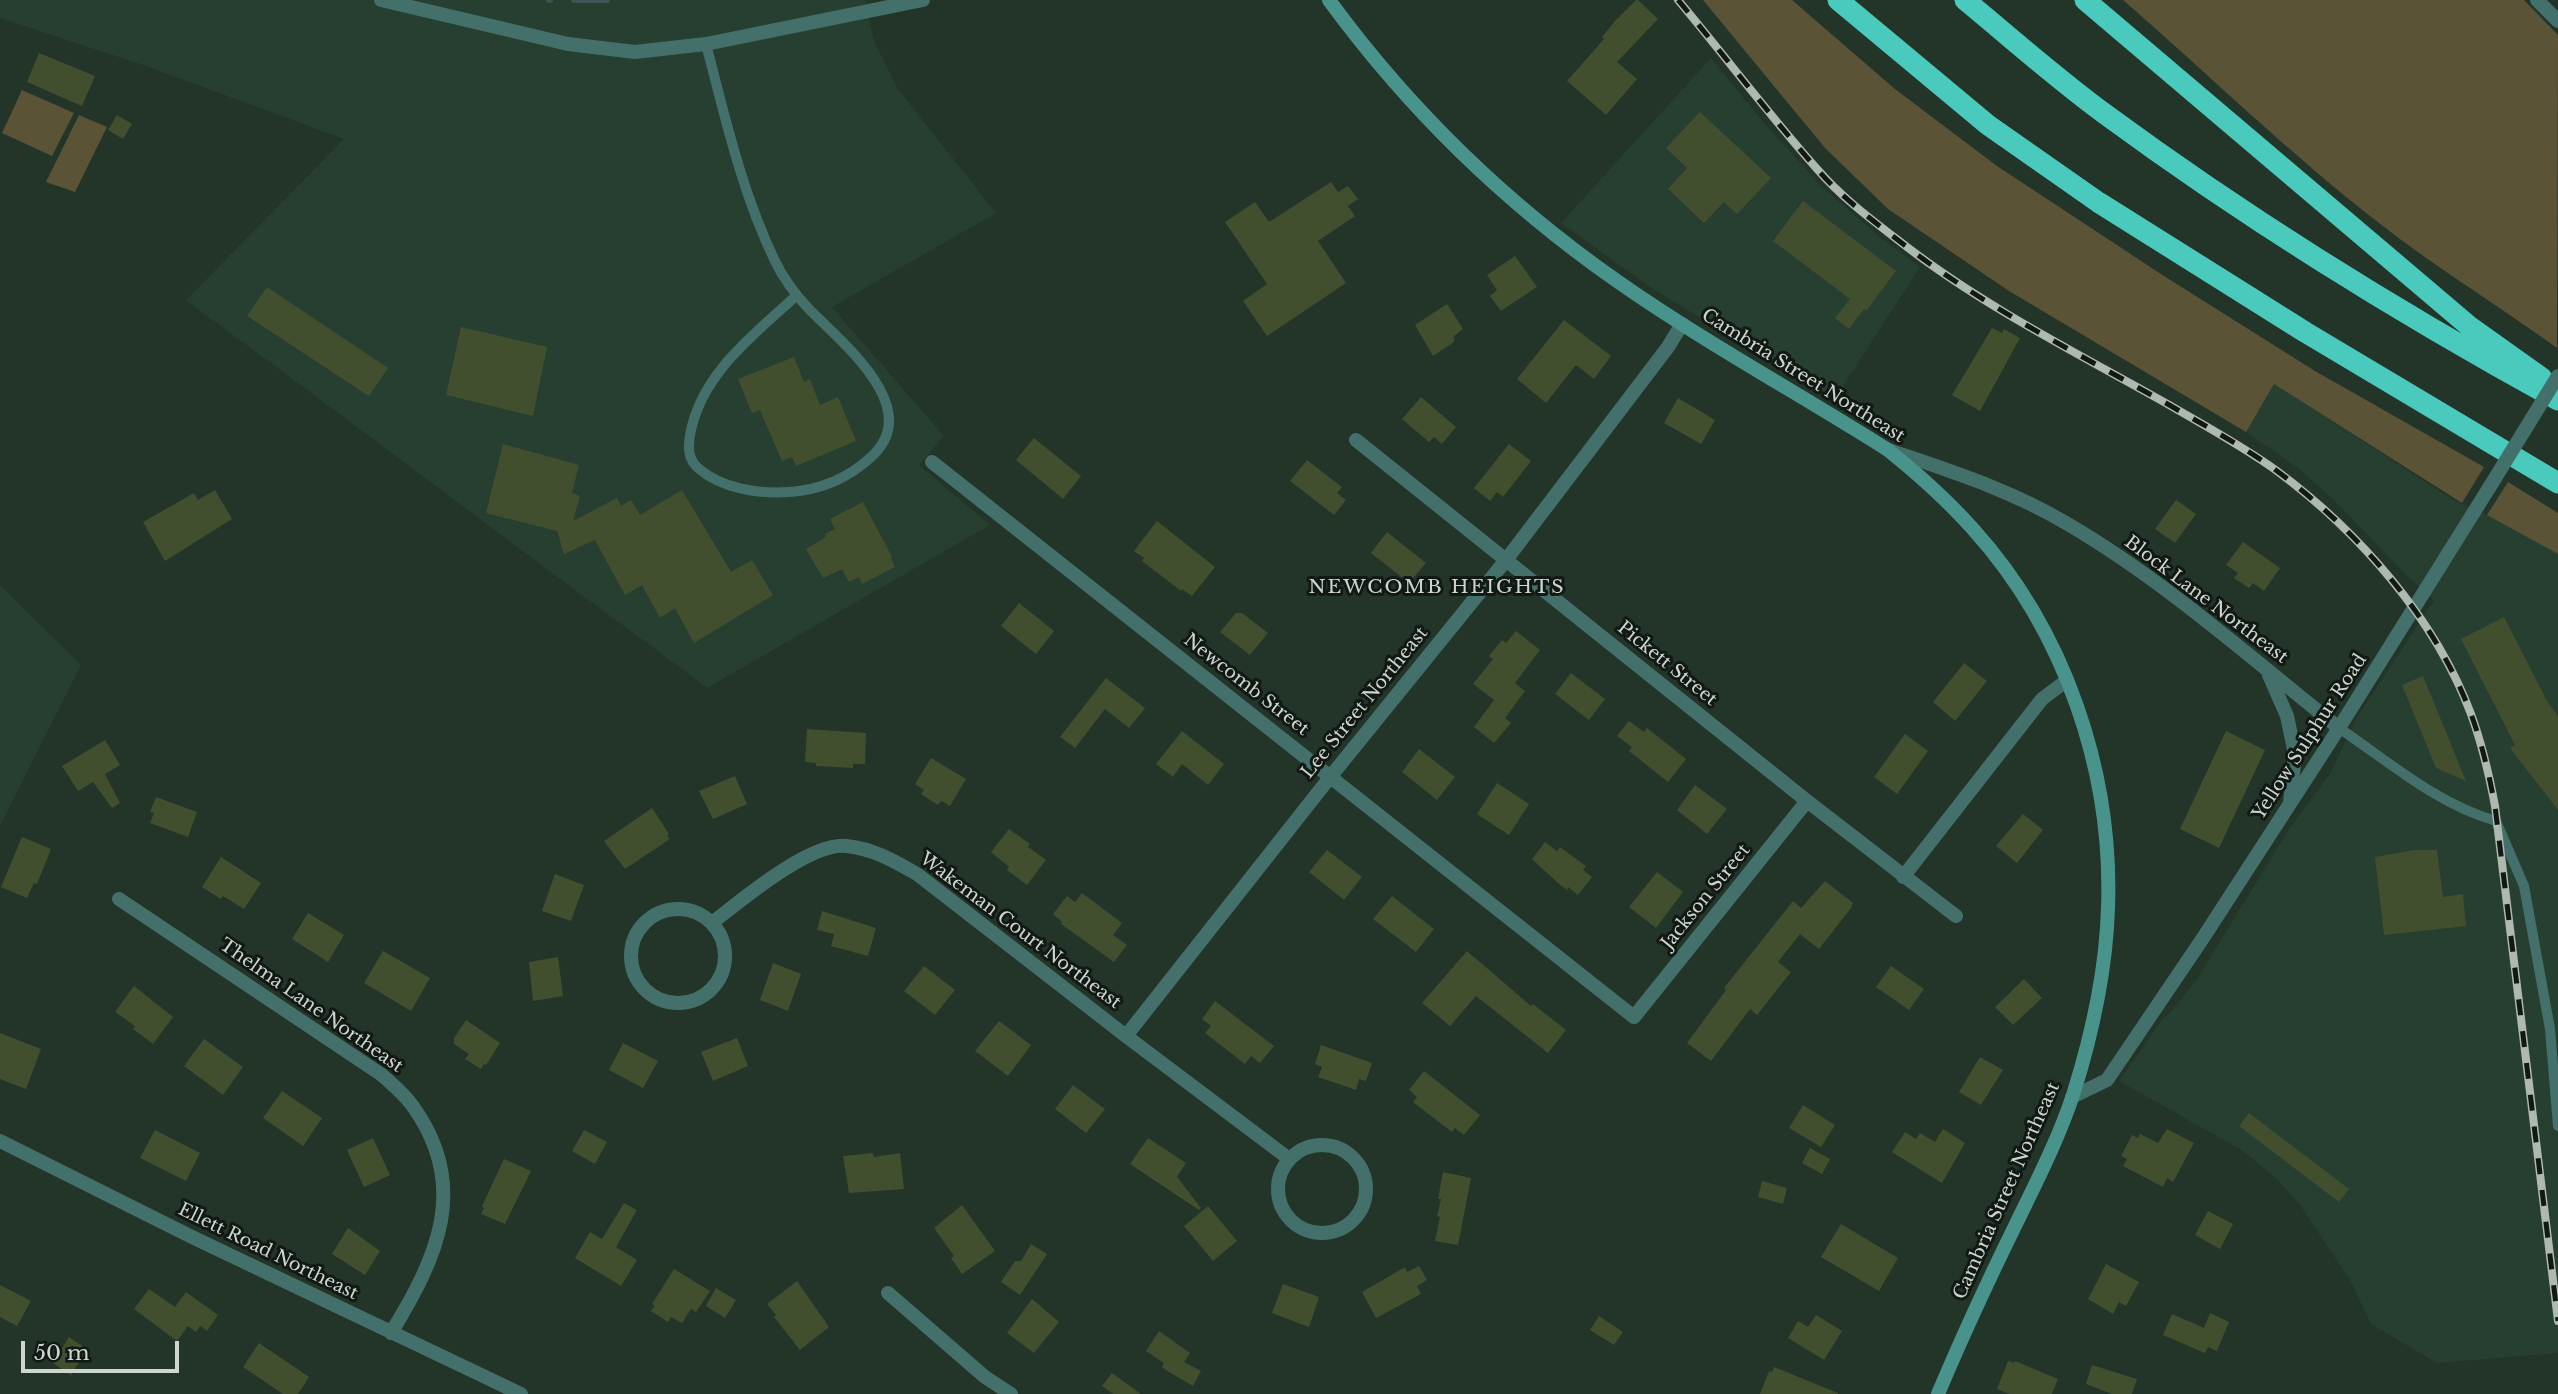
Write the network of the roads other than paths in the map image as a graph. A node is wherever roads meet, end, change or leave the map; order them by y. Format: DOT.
graph roads {
  1 [pos="381,0"];
  2 [pos="923,0"];
  3 [pos="1329,0"];
  4 [pos="1838,0"];
  5 [pos="1965,0"];
  6 [pos="2085,0"];
  7 [pos="2537,0"];
  8 [pos="2558,21"];
  9 [pos="706,44"];
  10 [pos="797,295"];
  11 [pos="1682,324"];
  12 [pos="2558,376"];
  13 [pos="2558,389"];
  14 [pos="2558,400"];
  15 [pos="1356,440"];
  16 [pos="1888,450"];
  17 [pos="932,462"];
  18 [pos="2558,483"];
  19 [pos="1506,559"];
  20 [pos="2267,671"];
  21 [pos="2066,681"];
  22 [pos="2339,729"];
  23 [pos="1331,776"];
  24 [pos="1807,802"];
  25 [pos="2290,803"];
  26 [pos="1903,877"];
  27 [pos="119,899"];
  28 [pos="1956,916"];
  29 [pos="712,923"];
  30 [pos="1634,1017"];
  31 [pos="1126,1037"];
  32 [pos="2072,1097"];
  33 [pos="2558,1126"];
  34 [pos="0,1141"];
  35 [pos="1288,1158"];
  36 [pos="888,1293"];
  37 [pos="391,1333"];
  38 [pos="522,1394"];
  39 [pos="1011,1394"];
  40 [pos="1938,1394"];
  1 -- 9 [label="street"];
  2 -- 9 [label="street"];
  3 -- 11 [label="main road, Cambria Street Northeast"];
  4 -- 18 [label="highway"];
  5 -- 14 [label="highway"];
  6 -- 13 [label="highway"];
  7 -- 8 [label="street"];
  9 -- 10 [label="lane"];
  10 -- 10 [label="lane"];
  11 -- 16 [label="main road, Cambria Street Northeast"];
  11 -- 19 [label="street, Lee Street Northeast"];
  12 -- 22 [label="street, Yellow Sulphur Road, bridge"];
  15 -- 19 [label="street, Pickett Street"];
  16 -- 20 [label="street, Block Lane Northeast"];
  16 -- 21 [label="main road, Cambria Street Northeast"];
  17 -- 23 [label="street, Newcomb Street"];
  19 -- 23 [label="street, Lee Street Northeast"];
  19 -- 24 [label="street, Pickett Street"];
  20 -- 22 [label="street, Block Lane Northeast"];
  20 -- 25 [label="street"];
  21 -- 26 [label="street"];
  21 -- 32 [label="main road, Cambria Street Northeast"];
  22 -- 25 [label="street, Yellow Sulphur Road"];
  22 -- 33 [label="lane"];
  23 -- 30 [label="street, Newcomb Street"];
  23 -- 31 [label="street, Lee Street Northeast"];
  24 -- 26 [label="street, Pickett Street"];
  24 -- 30 [label="street, Jackson Street"];
  25 -- 32 [label="street, Yellow Sulphur Road"];
  26 -- 28 [label="street, Pickett Street"];
  27 -- 37 [label="street, Thelma Lane Northeast"];
  29 -- 29 [label="street"];
  29 -- 31 [label="street, Wakeman Court Northeast"];
  31 -- 35 [label="street, Wakeman Court Northeast"];
  32 -- 40 [label="main road, Cambria Street Northeast"];
  34 -- 37 [label="street, Ellett Road Northeast"];
  35 -- 35 [label="street"];
  36 -- 39 [label="street"];
  37 -- 38 [label="street, Ellett Road Northeast"];
}
